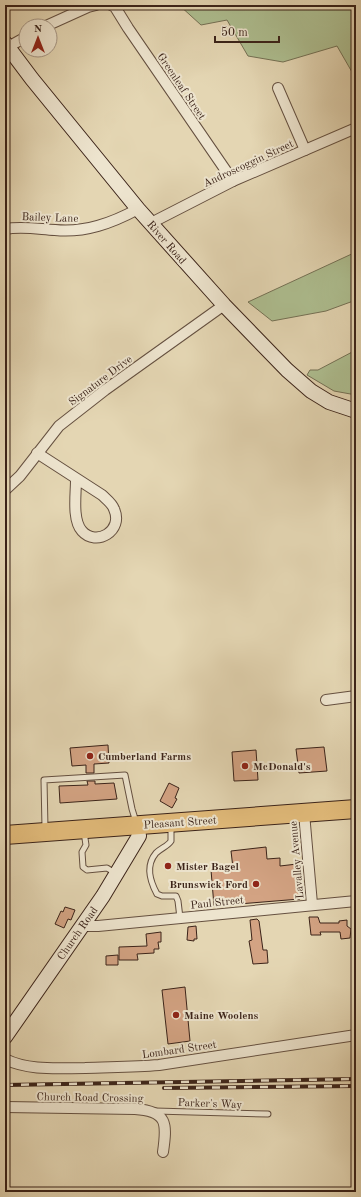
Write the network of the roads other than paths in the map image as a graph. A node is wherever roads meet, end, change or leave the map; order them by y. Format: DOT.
graph roads {
  1 [pos="96,5"];
  2 [pos="111,5"];
  3 [pos="58,21"];
  4 [pos="18,40"];
  5 [pos="6,45"];
  6 [pos="278,88"];
  7 [pos="356,128"];
  8 [pos="305,150"];
  9 [pos="233,181"];
  10 [pos="138,209"];
  11 [pos="151,223"];
  12 [pos="5,229"];
  13 [pos="224,305"];
  14 [pos="356,411"];
  15 [pos="37,453"];
  16 [pos="76,480"];
  17 [pos="5,490"];
  18 [pos="356,696"];
  19 [pos="326,700"];
  20 [pos="356,809"];
  21 [pos="304,813"];
  22 [pos="171,822"];
  23 [pos="137,824"];
  24 [pos="84,829"];
  25 [pos="45,832"];
  26 [pos="5,835"];
  27 [pos="116,874"];
  28 [pos="356,901"];
  29 [pos="312,904"];
  30 [pos="180,918"];
  31 [pos="81,926"];
  32 [pos="6,1033"];
  33 [pos="356,1035"];
  34 [pos="5,1059"];
  35 [pos="5,1107"];
  36 [pos="151,1111"];
  37 [pos="268,1114"];
  38 [pos="163,1152"];
  1 -- 3 [label="street"];
  2 -- 9 [label="street, Greenleaf Street"];
  4 -- 5 [label="street"];
  5 -- 10 [label="street, River Road"];
  6 -- 8 [label="street"];
  7 -- 8 [label="street, Androscoggin Street"];
  8 -- 9 [label="street, Androscoggin Street"];
  9 -- 11 [label="street, Androscoggin Street"];
  10 -- 11 [label="street, River Road"];
  10 -- 12 [label="street, Bailey Lane"];
  11 -- 13 [label="street, River Road"];
  13 -- 14 [label="street, River Road"];
  13 -- 15 [label="street, Signature Drive"];
  15 -- 16 [label="street"];
  15 -- 17 [label="street, Signature Drive"];
  16 -- 16 [label="street"];
  18 -- 19 [label="street"];
  20 -- 21 [label="highway, Pleasant Street"];
  21 -- 22 [label="highway, Pleasant Street"];
  21 -- 29 [label="street, Lavalley Avenue"];
  22 -- 23 [label="highway, Pleasant Street"];
  22 -- 30 [label="lane"];
  23 -- 24 [label="highway, Pleasant Street"];
  23 -- 25 [label="lane"];
  23 -- 27 [label="street, Church Road"];
  24 -- 25 [label="highway, Pleasant Street"];
  24 -- 27 [label="lane"];
  25 -- 26 [label="highway, Pleasant Street"];
  27 -- 31 [label="street, Church Road"];
  28 -- 29 [label="street, Paul Street"];
  29 -- 30 [label="street, Paul Street"];
  30 -- 31 [label="street, Paul Street"];
  31 -- 32 [label="street, Church Road"];
  33 -- 34 [label="street, Lombard Street"];
  35 -- 36 [label="street, Church Road Crossing"];
  36 -- 37 [label="lane, Parker's Way"];
  36 -- 38 [label="street, Church Road Crossing"];
}
